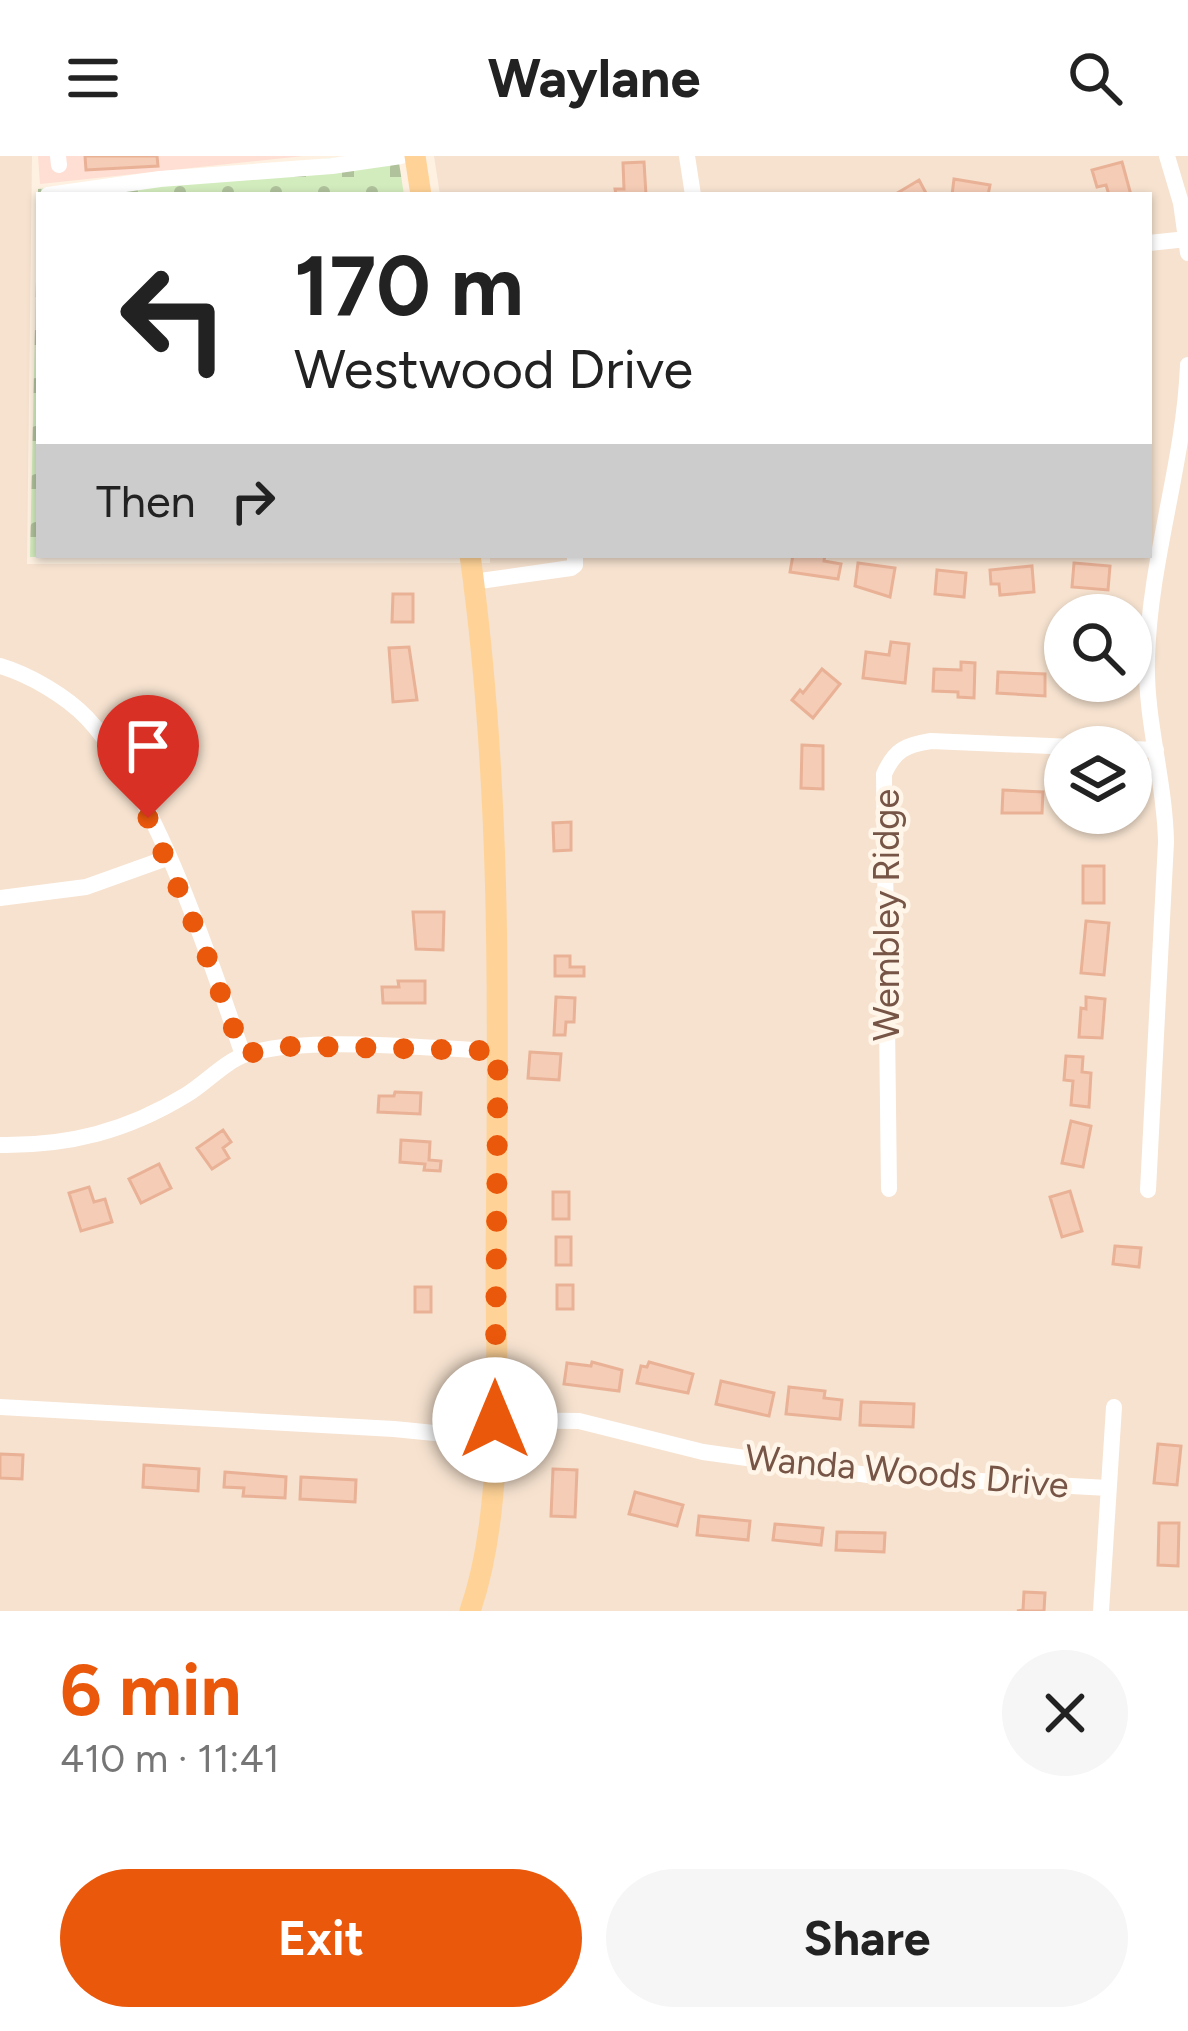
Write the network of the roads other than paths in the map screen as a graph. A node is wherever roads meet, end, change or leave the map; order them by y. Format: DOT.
graph roads {
  1 [pos="401,156"];
  2 [pos="415,156"];
  3 [pos="687,156"];
  4 [pos="1166,156"];
  5 [pos="196,186"];
  6 [pos="122,189"];
  7 [pos="89,192"];
  8 [pos="421,192"];
  9 [pos="693,192"];
  10 [pos="1187,238"];
  11 [pos="1152,243"];
  12 [pos="1188,253"];
  13 [pos="1188,365"];
  14 [pos="1155,529"];
  15 [pos="470,558"];
  16 [pos="575,558"];
  17 [pos="473,582"];
  18 [pos="0,666"];
  19 [pos="1044,746"];
  20 [pos="1152,750"];
  21 [pos="1156,750"];
  22 [pos="167,858"];
  23 [pos="0,898"];
  24 [pos="498,1051"];
  25 [pos="243,1054"];
  26 [pos="0,1145"];
  27 [pos="889,1189"];
  28 [pos="1148,1190"];
  29 [pos="0,1407"];
  30 [pos="1114,1407"];
  31 [pos="495,1430"];
  32 [pos="1108,1487"];
  33 [pos="470,1611"];
  34 [pos="1101,1611"];
  1 -- 5 [label="street"];
  2 -- 8 [label="main road"];
  3 -- 9 [label="street"];
  4 -- 10 [label="street"];
  5 -- 6 [label="street"];
  6 -- 7 [label="street"];
  10 -- 11 [label="street"];
  10 -- 12 [label="street"];
  13 -- 14 [label="street"];
  14 -- 21 [label="street"];
  15 -- 17 [label="main road"];
  16 -- 17 [label="street"];
  17 -- 24 [label="main road"];
  18 -- 22 [label="street"];
  19 -- 27 [label="street, Wembley Ridge"];
  20 -- 21 [label="street"];
  21 -- 28 [label="street"];
  22 -- 23 [label="street"];
  22 -- 25 [label="street"];
  24 -- 25 [label="street"];
  24 -- 31 [label="main road"];
  25 -- 26 [label="street"];
  29 -- 31 [label="street, Wanda Woods Drive"];
  30 -- 32 [label="street"];
  31 -- 32 [label="street, Wanda Woods Drive"];
  31 -- 33 [label="main road"];
  32 -- 34 [label="street"];
}
